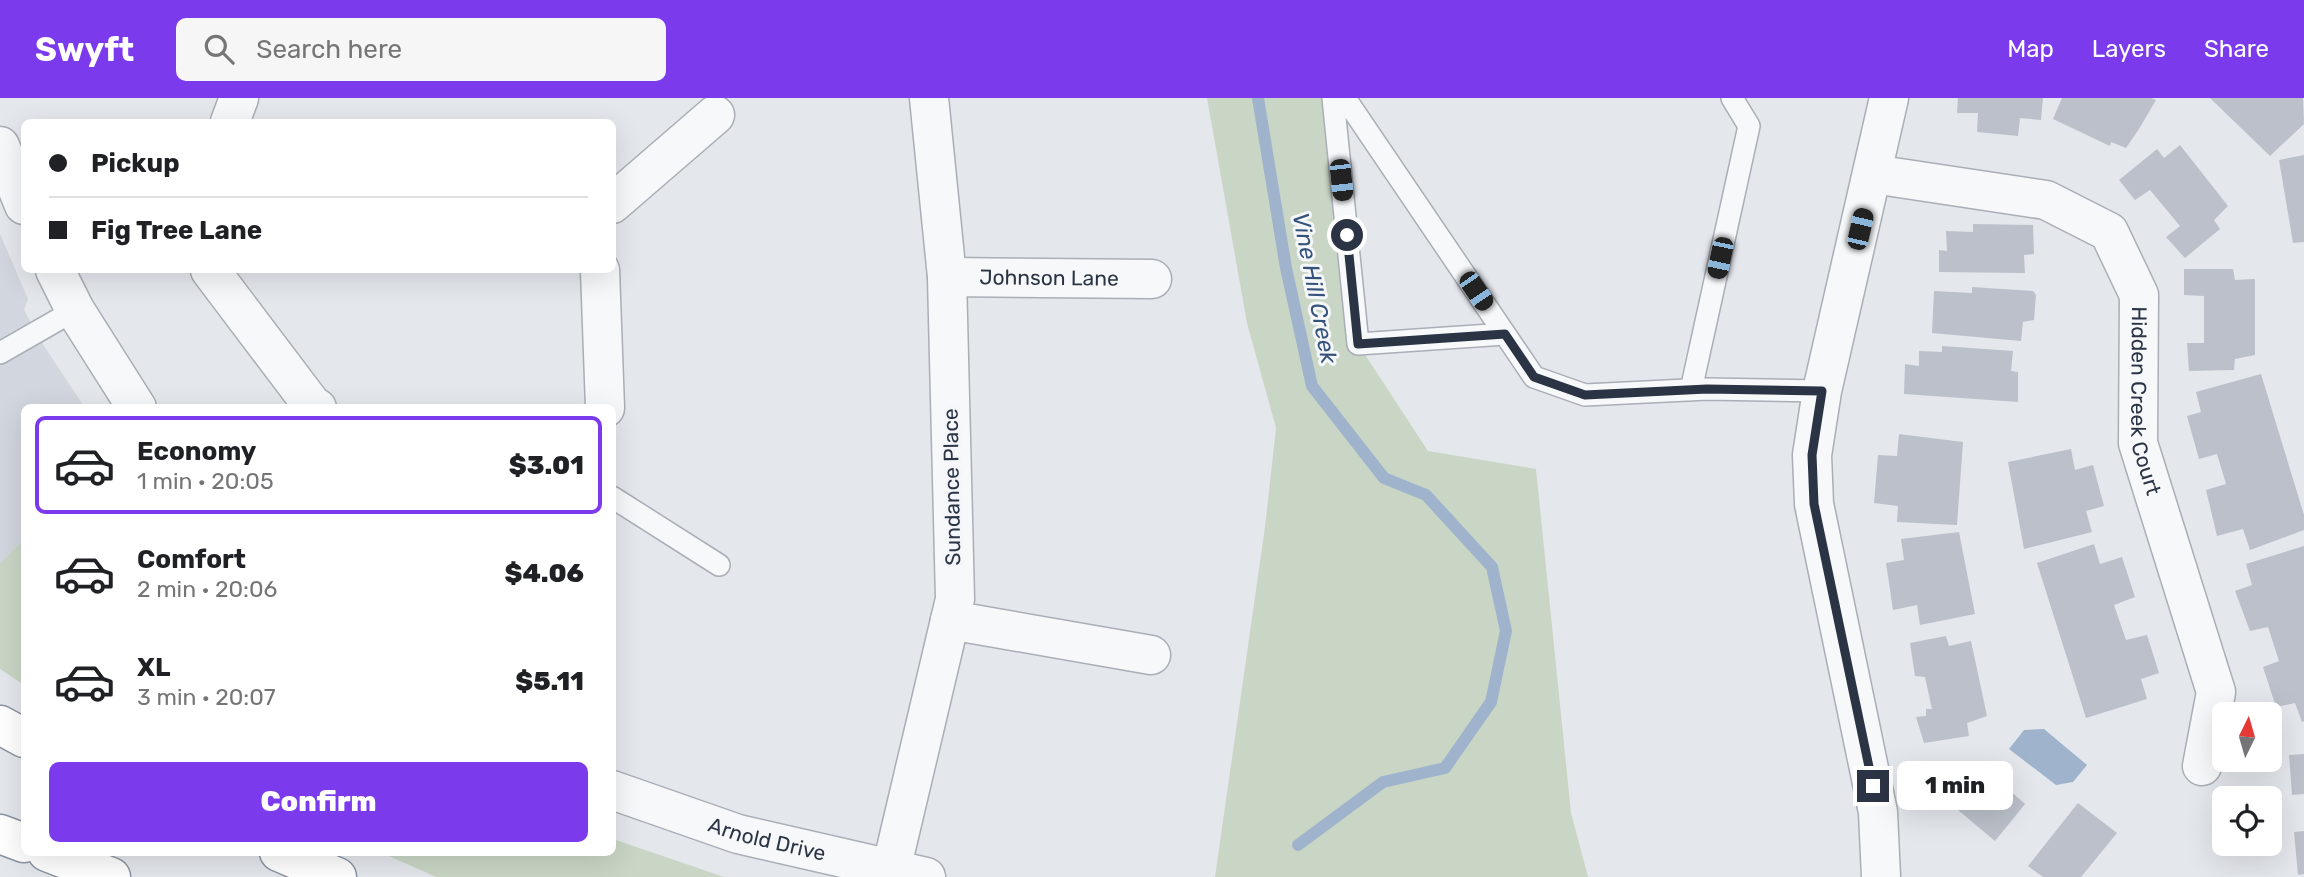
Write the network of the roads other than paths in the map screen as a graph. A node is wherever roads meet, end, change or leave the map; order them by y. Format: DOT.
graph roads {
  1 [pos="239,98"];
  2 [pos="929,98"];
  3 [pos="1333,98"];
  4 [pos="1345,98"];
  5 [pos="1732,98"];
  6 [pos="1889,98"];
  7 [pos="715,115"];
  8 [pos="231,119"];
  9 [pos="0,146"];
  10 [pos="1873,174"];
  11 [pos="21,198"];
  12 [pos="616,201"];
  13 [pos="56,273"];
  14 [pos="212,273"];
  15 [pos="600,273"];
  16 [pos="947,277"];
  17 [pos="1152,279"];
  18 [pos="75,310"];
  19 [pos="1505,334"];
  20 [pos="0,353"];
  21 [pos="1691,390"];
  22 [pos="1822,391"];
  23 [pos="134,404"];
  24 [pos="311,404"];
  25 [pos="605,404"];
  26 [pos="616,501"];
  27 [pos="719,565"];
  28 [pos="950,620"];
  29 [pos="1151,655"];
  30 [pos="0,725"];
  31 [pos="21,736"];
  32 [pos="2202,766"];
  33 [pos="616,791"];
  34 [pos="0,834"];
  35 [pos="21,842"];
  36 [pos="57,856"];
  37 [pos="288,856"];
  38 [pos="908,874"];
  39 [pos="111,877"];
  40 [pos="337,877"];
  41 [pos="1881,877"];
  1 -- 8 [label="street"];
  2 -- 16 [label="street, Sundance Place"];
  3 -- 19 [label="lane"];
  4 -- 19 [label="lane"];
  5 -- 21 [label="lane"];
  6 -- 10 [label="street"];
  7 -- 12 [label="street"];
  9 -- 11 [label="street"];
  10 -- 22 [label="street"];
  10 -- 32 [label="street, Hidden Creek Court"];
  13 -- 18 [label="street"];
  14 -- 24 [label="street"];
  15 -- 25 [label="street"];
  16 -- 17 [label="street, Johnson Lane"];
  16 -- 28 [label="street, Sundance Place"];
  18 -- 20 [label="lane"];
  18 -- 23 [label="street"];
  19 -- 21 [label="lane"];
  21 -- 22 [label="lane"];
  22 -- 41 [label="street"];
  26 -- 27 [label="lane"];
  28 -- 29 [label="street"];
  28 -- 38 [label="street, Sundance Place"];
  30 -- 31 [label="highway"];
  33 -- 38 [label="street, Arnold Drive"];
  34 -- 35 [label="highway"];
  36 -- 39 [label="highway"];
  37 -- 40 [label="highway"];
}
